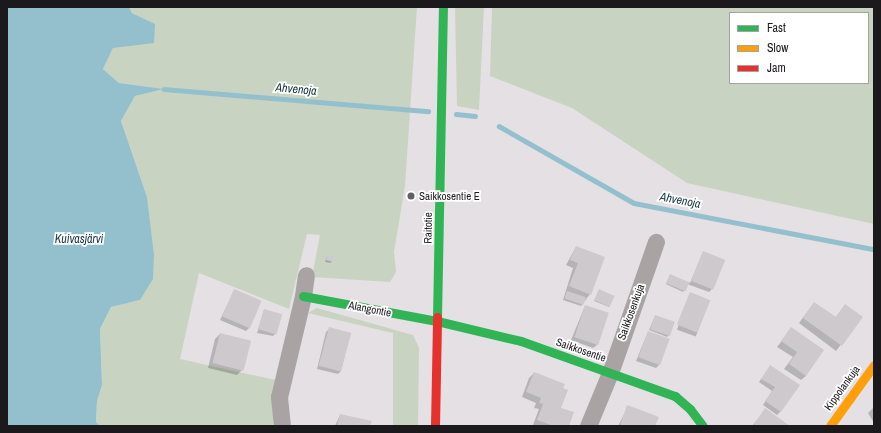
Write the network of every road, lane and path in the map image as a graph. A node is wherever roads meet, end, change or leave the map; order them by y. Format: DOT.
graph roads {
  1 [pos="443,7"];
  2 [pos="656,242"];
  3 [pos="306,275"];
  4 [pos="303,296"];
  5 [pos="437,322"];
  6 [pos="874,365"];
  7 [pos="610,373"];
  8 [pos="282,426"];
  9 [pos="435,426"];
  10 [pos="588,426"];
  11 [pos="704,426"];
  12 [pos="830,426"];
  1 -- 5 [label="street, Raitotie"];
  2 -- 7 [label="street, Saikkosenkuja"];
  3 -- 4 [label="street"];
  4 -- 5 [label="street, Alangontie"];
  4 -- 8 [label="street"];
  5 -- 7 [label="street, Saikkosentie"];
  5 -- 9 [label="street, Raitotie"];
  6 -- 12 [label="street, Kippolankuja"];
  7 -- 10 [label="street, Saikkosenkuja"];
  7 -- 11 [label="street, Saikkosentie"];
}
